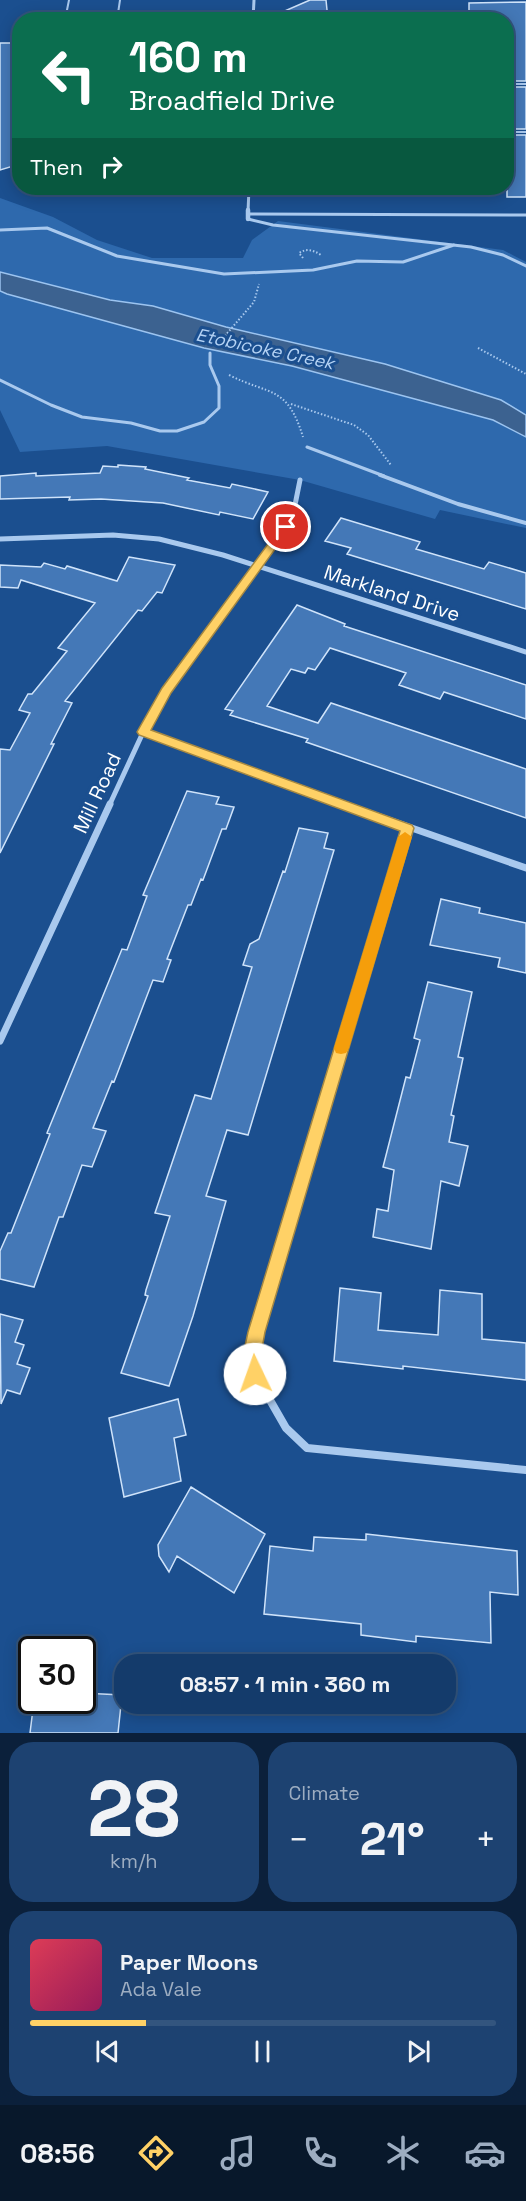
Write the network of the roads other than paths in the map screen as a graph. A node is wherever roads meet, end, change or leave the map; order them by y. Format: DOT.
graph roads {
  1 [pos="249,195"];
  2 [pos="526,215"];
  3 [pos="248,217"];
  4 [pos="0,230"];
  5 [pos="454,245"];
  6 [pos="526,266"];
  7 [pos="210,353"];
  8 [pos="0,380"];
  9 [pos="307,447"];
  10 [pos="300,480"];
  11 [pos="526,523"];
  12 [pos="0,539"];
  13 [pos="259,566"];
  14 [pos="526,652"];
  15 [pos="144,732"];
  16 [pos="408,828"];
  17 [pos="526,868"];
  18 [pos="0,1041"];
  19 [pos="526,1470"];
  1 -- 3 [label="street"];
  2 -- 3 [label="lane"];
  3 -- 5 [label="lane"];
  4 -- 5 [label="lane"];
  5 -- 6 [label="lane"];
  7 -- 8 [label="lane"];
  9 -- 11 [label="lane"];
  10 -- 13 [label="street, Mill Road"];
  12 -- 13 [label="street, Markland Drive"];
  13 -- 14 [label="street, Markland Drive"];
  13 -- 15 [label="street, Mill Road"];
  15 -- 16 [label="street"];
  15 -- 18 [label="street, Mill Road"];
  16 -- 17 [label="street"];
  16 -- 19 [label="street"];
}
